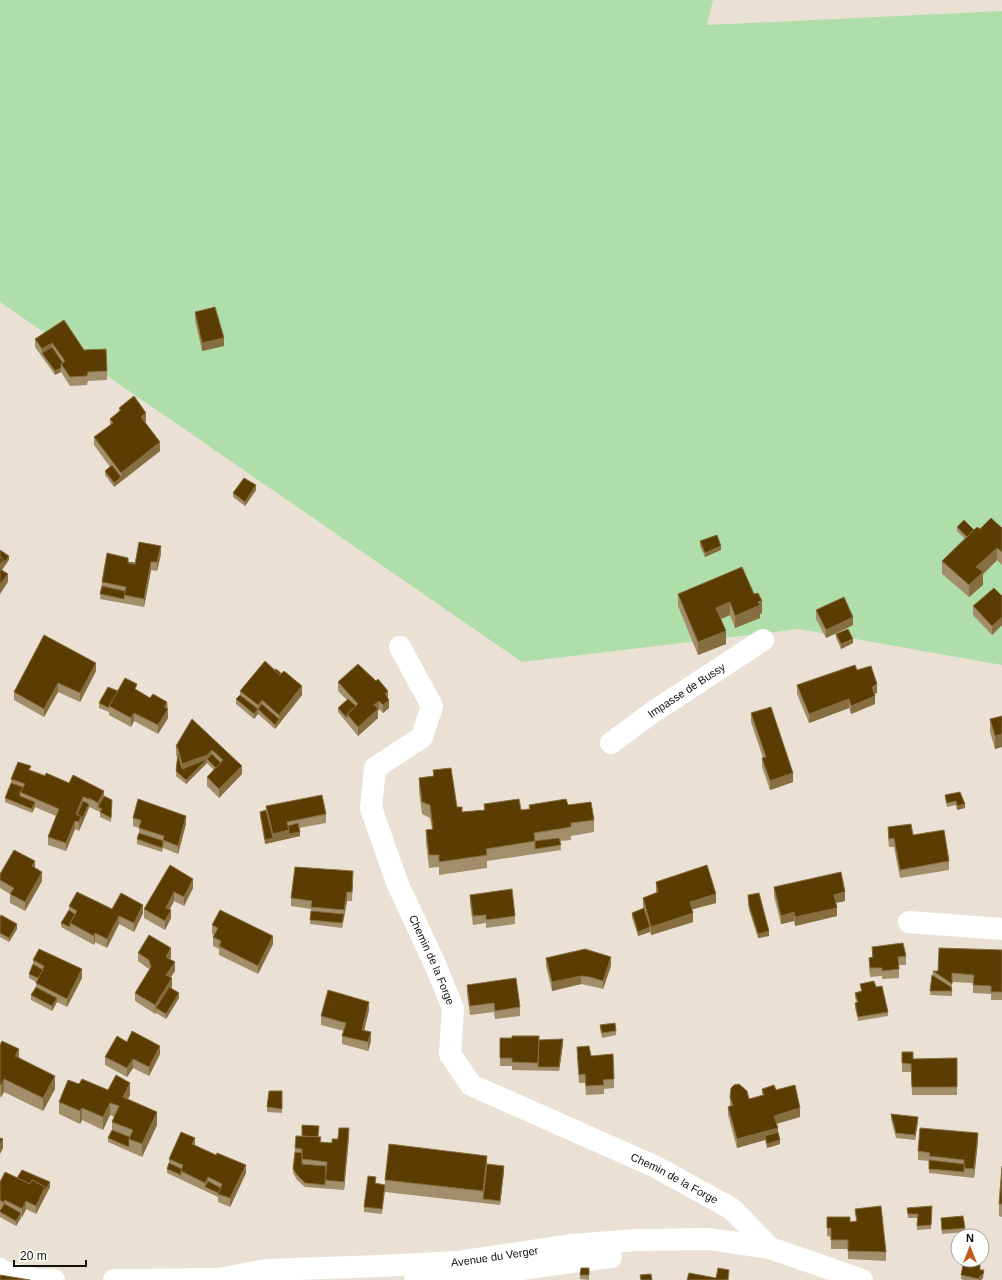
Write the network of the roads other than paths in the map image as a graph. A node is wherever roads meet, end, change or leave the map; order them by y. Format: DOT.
graph roads {
  1 [pos="763,640"];
  2 [pos="400,647"];
  3 [pos="611,743"];
  4 [pos="909,922"];
  5 [pos="1002,929"];
  6 [pos="770,1248"];
  7 [pos="0,1270"];
  8 [pos="54,1280"];
  9 [pos="114,1280"];
  10 [pos="223,1280"];
  11 [pos="415,1280"];
  12 [pos="862,1280"];
  1 -- 3 [label="street, Impasse de Bussy"];
  2 -- 6 [label="street, Chemin de la Forge"];
  4 -- 5 [label="street"];
  6 -- 10 [label="street, Avenue du Verger"];
  6 -- 11 [label="street, Avenue du Verger"];
  6 -- 12 [label="street, Avenue du Verger"];
  7 -- 8 [label="street"];
  9 -- 10 [label="street, Avenue du Verger"];
}
